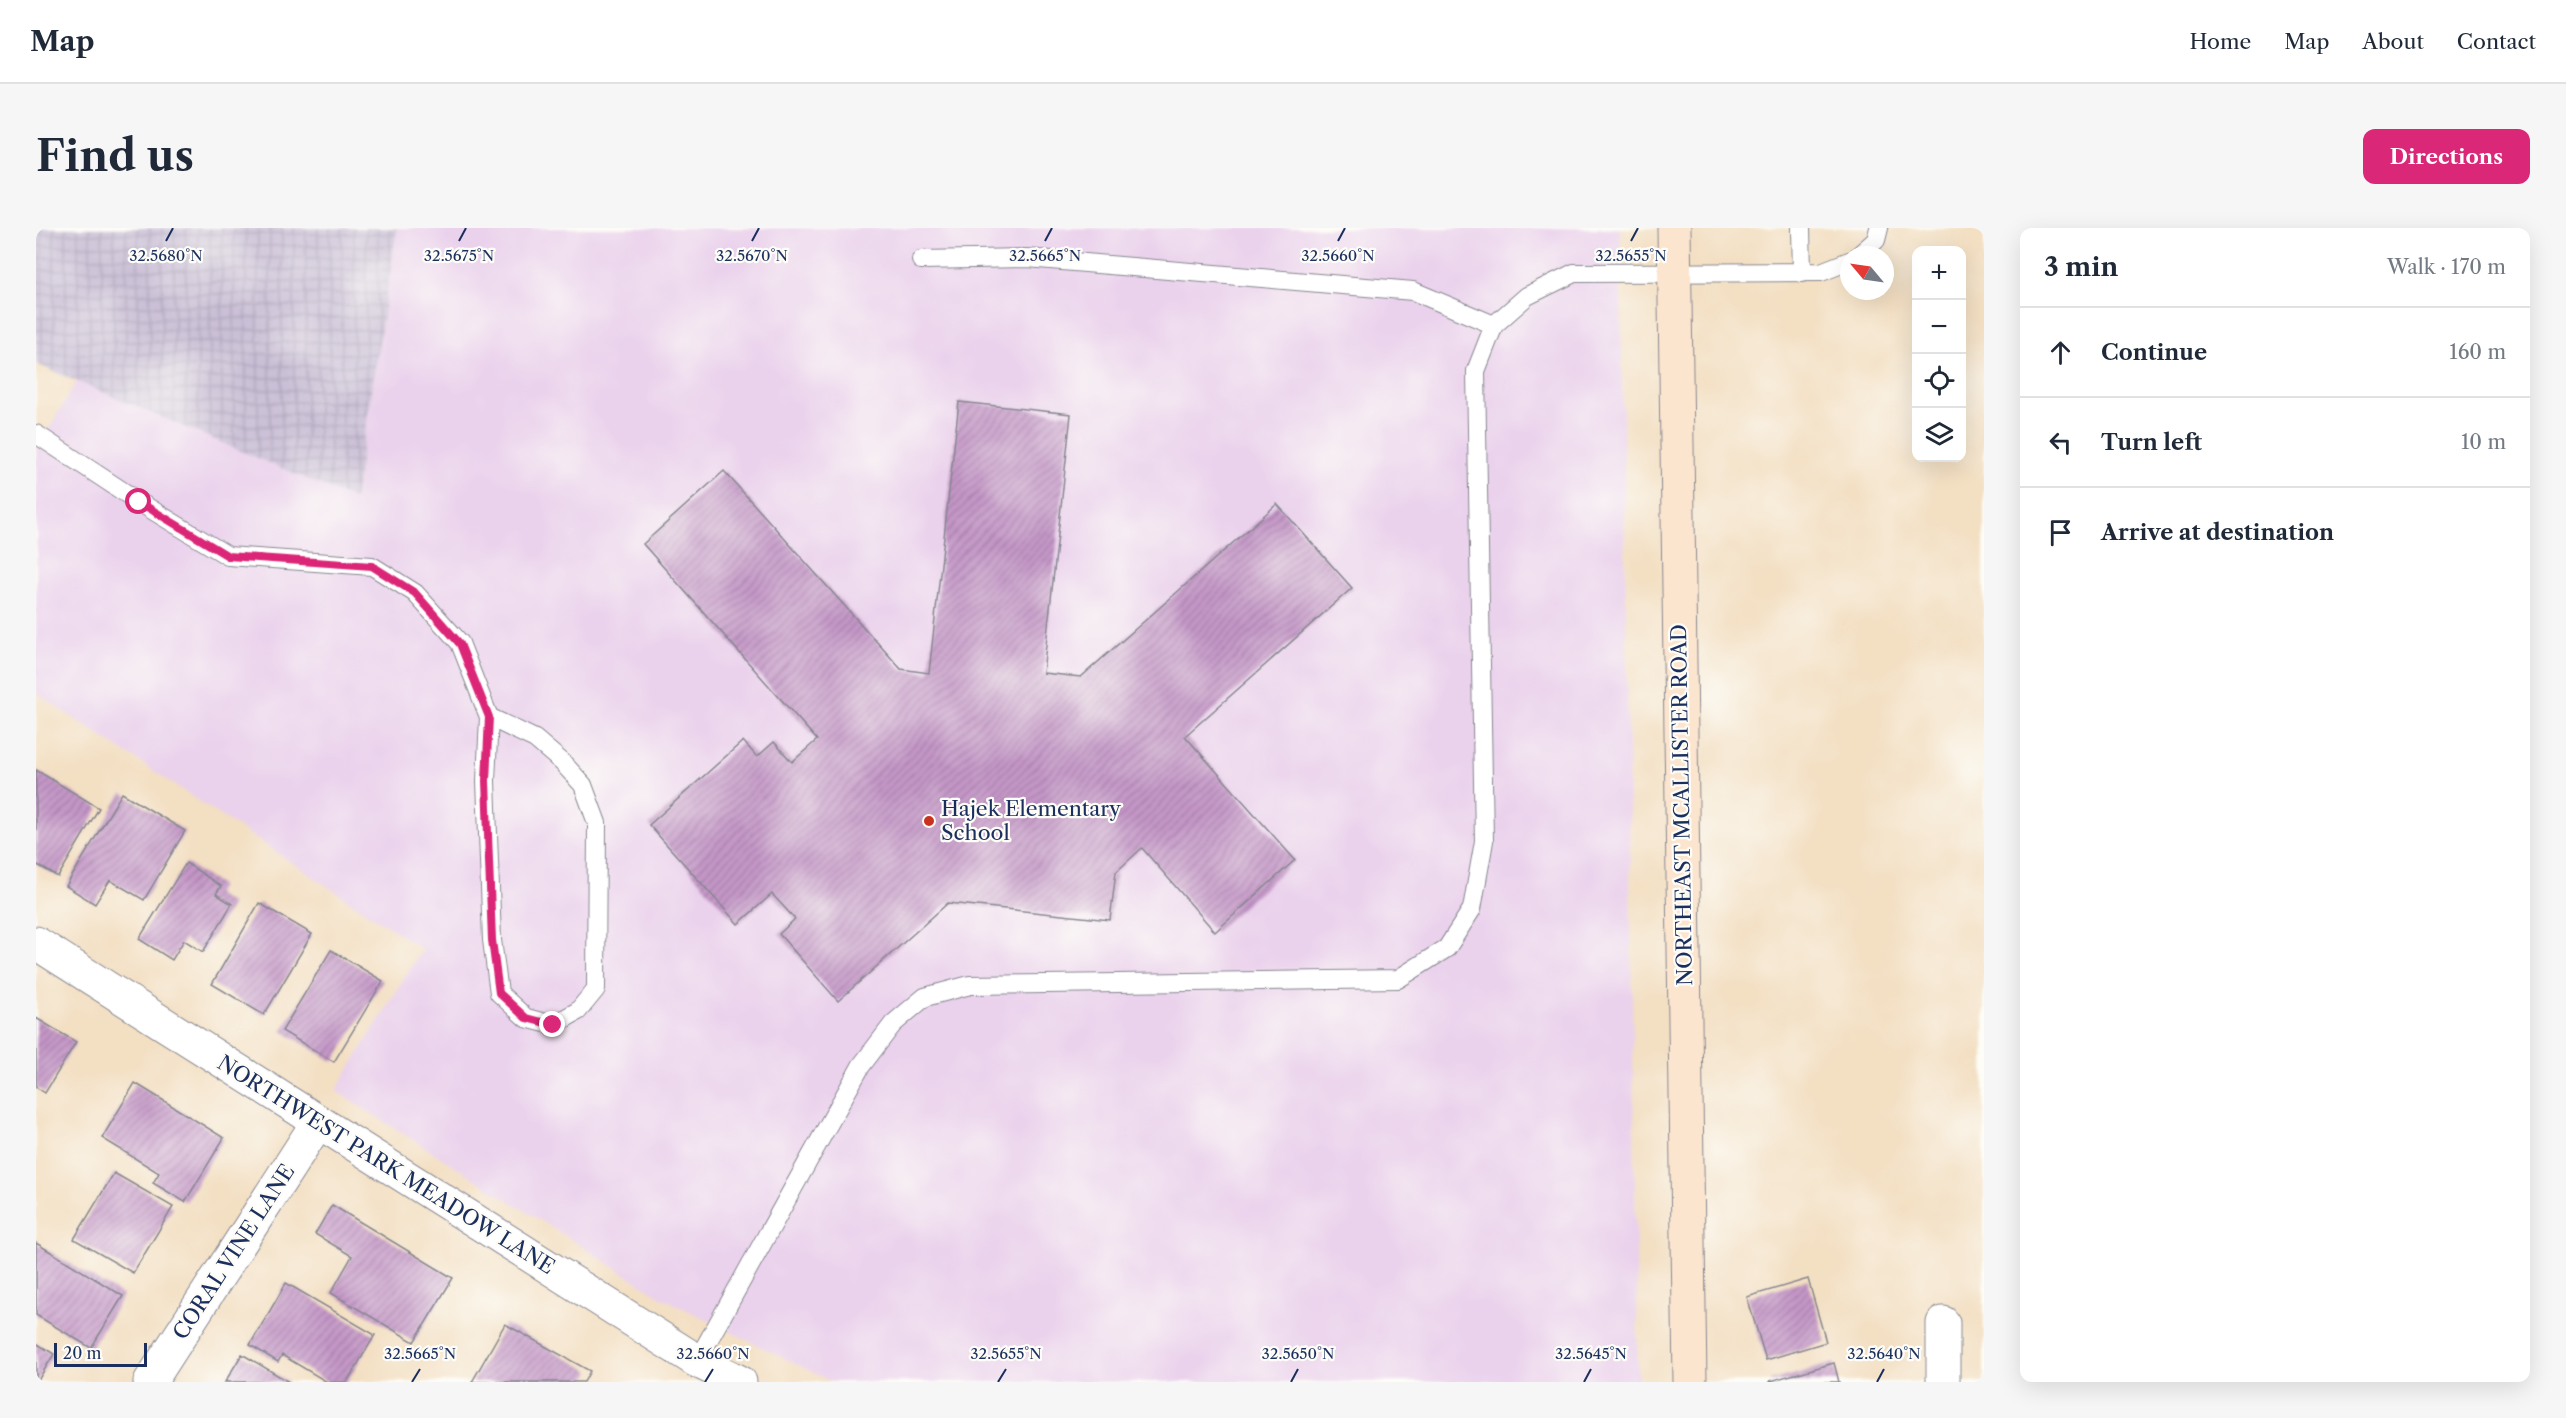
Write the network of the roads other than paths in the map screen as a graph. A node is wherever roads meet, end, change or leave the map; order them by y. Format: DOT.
graph roads {
  1 [pos="1674,228"];
  2 [pos="1801,228"];
  3 [pos="1879,228"];
  4 [pos="1869,246"];
  5 [pos="921,260"];
  6 [pos="1840,265"];
  7 [pos="1802,273"];
  8 [pos="1675,275"];
  9 [pos="1494,325"];
  10 [pos="36,434"];
  11 [pos="489,717"];
  12 [pos="36,943"];
  13 [pos="318,1122"];
  14 [pos="1943,1323"];
  15 [pos="692,1372"];
  16 [pos="150,1382"];
  17 [pos="740,1382"];
  18 [pos="1690,1382"];
  19 [pos="1943,1382"];
  1 -- 8 [label="street, NORTHEAST MCALLISTER ROAD"];
  2 -- 7 [label="lane"];
  3 -- 4 [label="lane"];
  5 -- 9 [label="lane"];
  6 -- 7 [label="lane"];
  7 -- 8 [label="lane"];
  8 -- 9 [label="lane"];
  8 -- 18 [label="street, NORTHEAST MCALLISTER ROAD"];
  9 -- 15 [label="lane"];
  10 -- 11 [label="lane"];
  11 -- 11 [label="lane"];
  12 -- 13 [label="street, NORTHWEST PARK MEADOW LANE"];
  13 -- 15 [label="street, NORTHWEST PARK MEADOW LANE"];
  13 -- 16 [label="street, CORAL VINE LANE"];
  14 -- 19 [label="street"];
  15 -- 17 [label="street, NORTHWEST PARK MEADOW LANE"];
}
